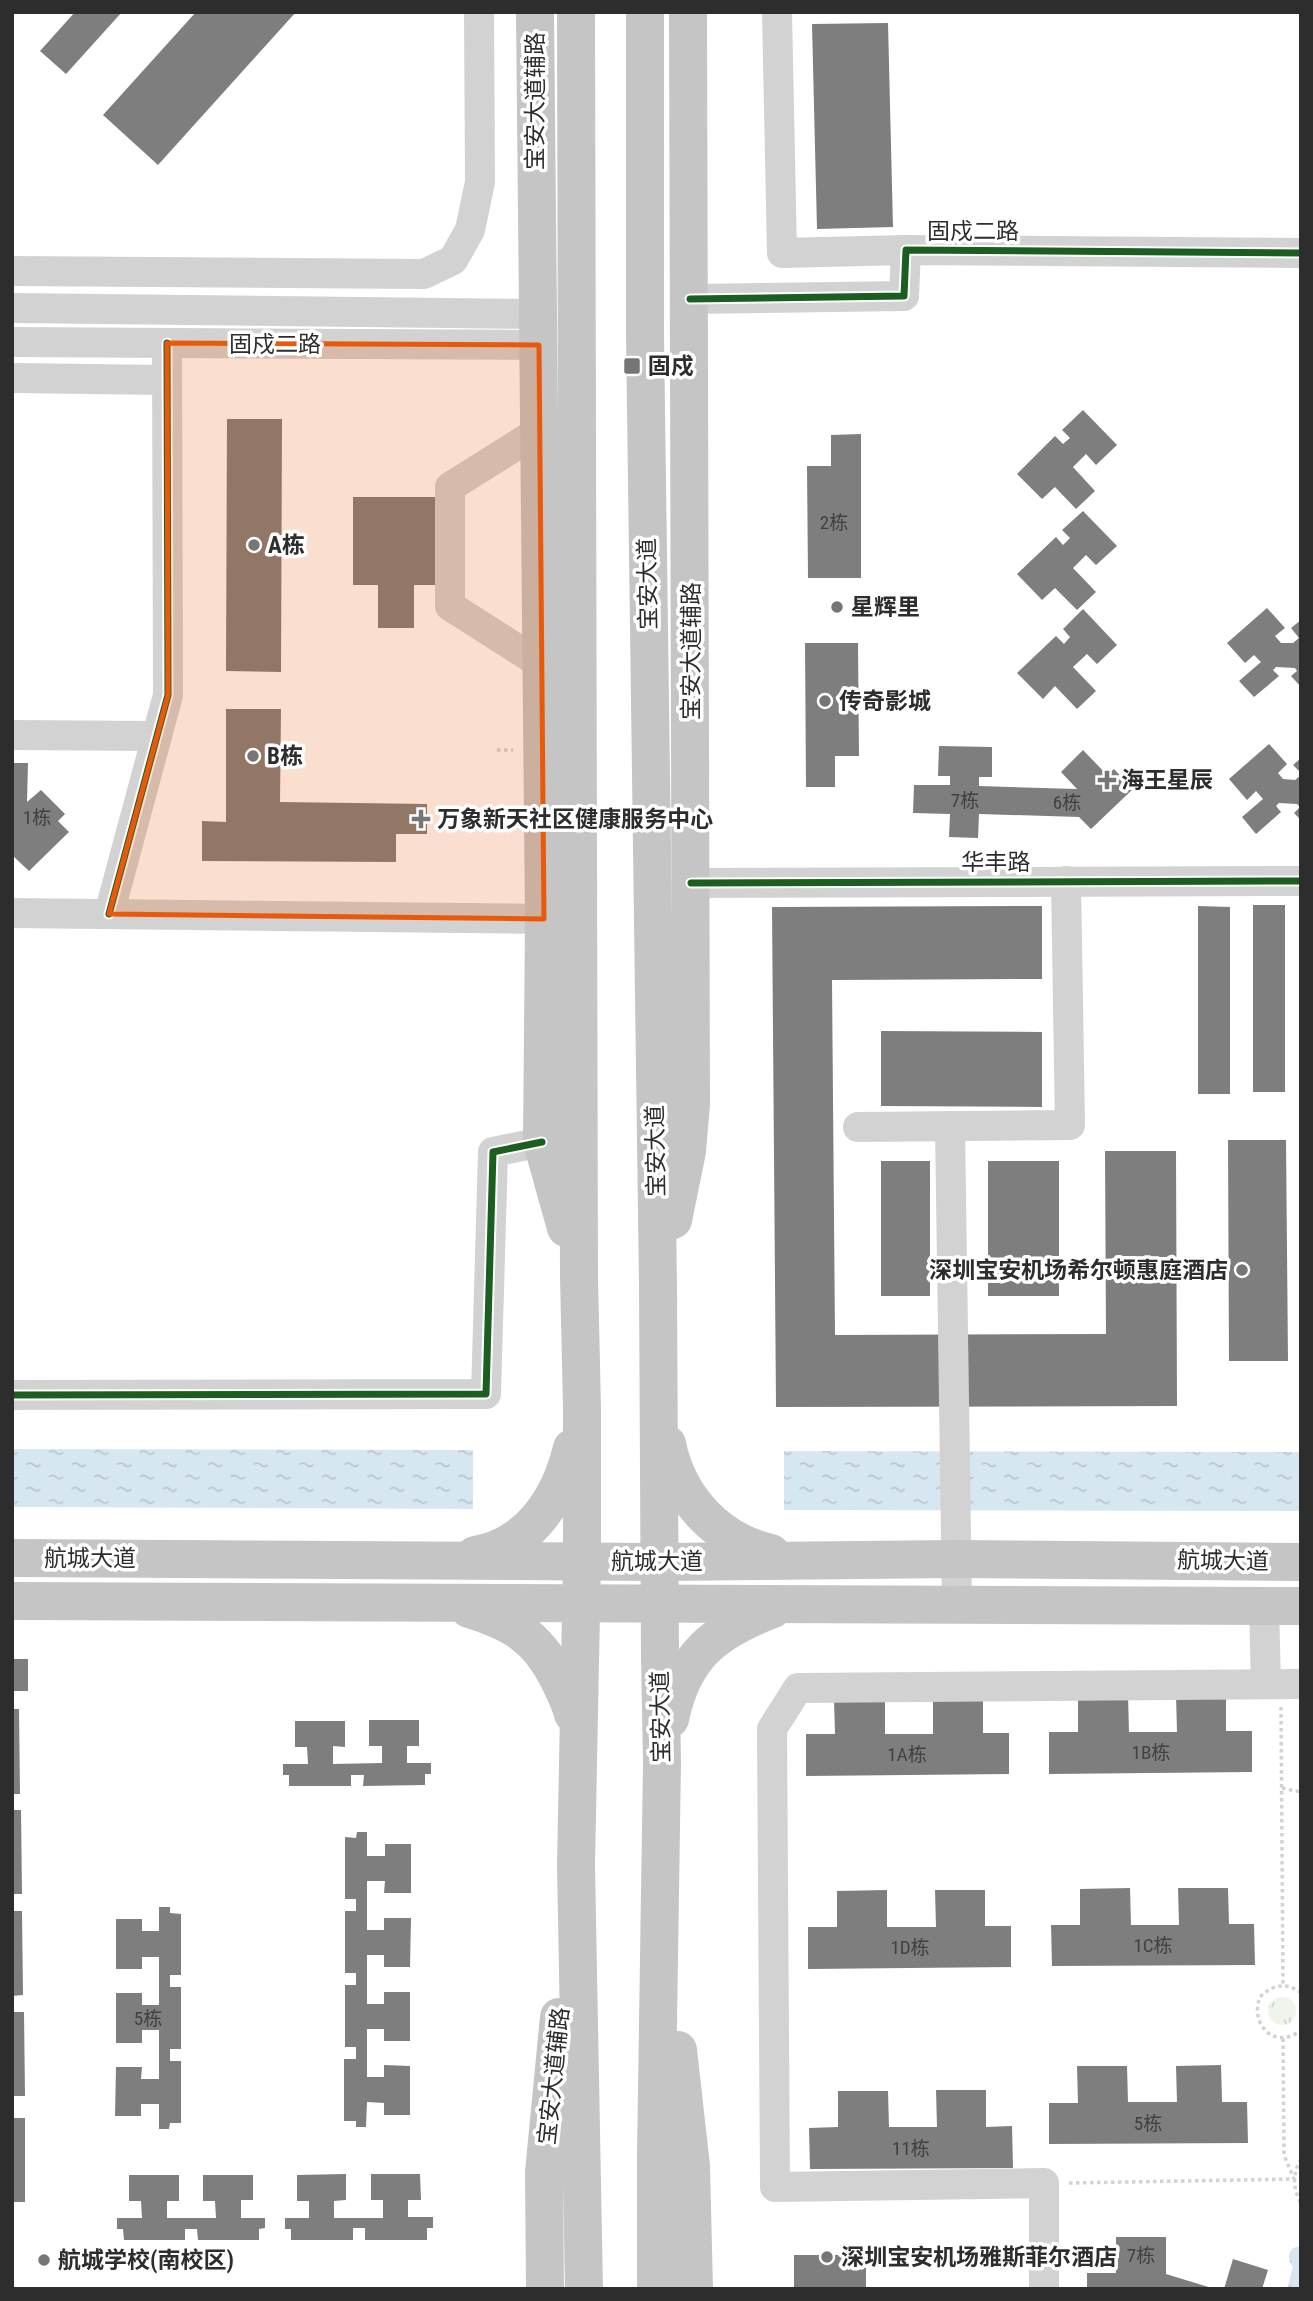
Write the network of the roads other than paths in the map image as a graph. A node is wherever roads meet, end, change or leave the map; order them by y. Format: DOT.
graph roads {
  1 [pos="479,12"];
  2 [pos="535,12"];
  3 [pos="561,12"];
  4 [pos="576,12"];
  5 [pos="645,12"];
  6 [pos="688,12"];
  7 [pos="777,12"];
  8 [pos="535,117"];
  9 [pos="906,250"];
  10 [pos="1301,253"];
  11 [pos="12,271"];
  12 [pos="690,299"];
  13 [pos="12,308"];
  14 [pos="538,330"];
  15 [pos="12,342"];
  16 [pos="167,343"];
  17 [pos="12,379"];
  18 [pos="167,380"];
  19 [pos="539,431"];
  20 [pos="541,664"];
  21 [pos="12,735"];
  22 [pos="157,736"];
  23 [pos="1066,881"];
  24 [pos="1301,881"];
  25 [pos="691,883"];
  26 [pos="12,913"];
  27 [pos="109,914"];
  28 [pos="544,919"];
  29 [pos="950,1126"];
  30 [pos="858,1127"];
  31 [pos="542,1142"];
  32 [pos="579,1276"];
  33 [pos="658,1287"];
  34 [pos="12,1395"];
  35 [pos="582,1409"];
  36 [pos="659,1409"];
  37 [pos="956,1543"];
  38 [pos="12,1558"];
  39 [pos="811,1559"];
  40 [pos="442,1560"];
  41 [pos="582,1561"];
  42 [pos="660,1562"];
  43 [pos="1301,1562"];
  44 [pos="12,1601"];
  45 [pos="443,1601"];
  46 [pos="580,1602"];
  47 [pos="659,1603"];
  48 [pos="789,1604"];
  49 [pos="957,1605"];
  50 [pos="1282,1606"];
  51 [pos="1283,1684"];
  52 [pos="579,1749"];
  53 [pos="662,1762"];
  54 [pos="576,1865"];
  55 [pos="660,1894"];
  56 [pos="544,2289"];
  57 [pos="584,2289"];
  58 [pos="656,2289"];
  59 [pos="694,2289"];
  60 [pos="1044,2289"];
  1 -- 11 [label="street"];
  2 -- 8 [label="main road, 宝安大道辅路"];
  3 -- 8 [label="main road"];
  4 -- 32 [label="main road"];
  5 -- 33 [label="main road, 宝安大道"];
  6 -- 12 [label="main road, 宝安大道辅路"];
  7 -- 9 [label="street"];
  8 -- 14 [label="main road, 宝安大道辅路"];
  9 -- 10 [label="street, 固戍二路"];
  9 -- 12 [label="street, 固戍二路"];
  12 -- 25 [label="main road, 宝安大道辅路"];
  13 -- 14 [label="street, 固戍二路"];
  14 -- 16 [label="street, 固戍二路"];
  14 -- 19 [label="main road, 宝安大道辅路"];
  15 -- 16 [label="street, 固戍二路"];
  16 -- 18 [label="street"];
  17 -- 18 [label="street"];
  18 -- 22 [label="street"];
  19 -- 20 [label="main road, 宝安大道辅路"];
  19 -- 20 [label="street"];
  20 -- 28 [label="main road, 宝安大道辅路"];
  21 -- 22 [label="street"];
  22 -- 27 [label="street"];
  23 -- 24 [label="street, 华丰路"];
  23 -- 25 [label="street, 华丰路"];
  23 -- 29 [label="street"];
  25 -- 33 [label="main road, 宝安大道辅路"];
  26 -- 27 [label="street"];
  27 -- 28 [label="street"];
  28 -- 31 [label="main road, 宝安大道辅路"];
  29 -- 30 [label="street"];
  29 -- 37 [label="street"];
  31 -- 32 [label="main road, 宝安大道辅路"];
  31 -- 34 [label="street"];
  32 -- 35 [label="main road"];
  33 -- 36 [label="main road, 宝安大道"];
  35 -- 40 [label="main road"];
  35 -- 41 [label="main road"];
  36 -- 39 [label="main road"];
  36 -- 42 [label="main road, 宝安大道"];
  37 -- 39 [label="main road, 航城大道"];
  37 -- 43 [label="main road, 航城大道"];
  37 -- 49 [label="street"];
  38 -- 40 [label="main road, 航城大道"];
  39 -- 42 [label="main road, 航城大道"];
  40 -- 41 [label="main road, 航城大道"];
  41 -- 42 [label="main road, 航城大道"];
  41 -- 46 [label="main road"];
  42 -- 47 [label="main road, 宝安大道"];
  44 -- 45 [label="main road, 航城大道"];
  45 -- 46 [label="main road, 航城大道"];
  45 -- 52 [label="main road"];
  46 -- 47 [label="main road, 航城大道"];
  46 -- 52 [label="main road"];
  47 -- 48 [label="main road, 航城大道"];
  47 -- 53 [label="main road, 宝安大道"];
  48 -- 49 [label="main road, 航城大道"];
  48 -- 53 [label="main road"];
  49 -- 50 [label="main road, 航城大道"];
  50 -- 51 [label="street"];
  51 -- 60 [label="street"];
  52 -- 54 [label="main road"];
  53 -- 55 [label="main road, 宝安大道"];
  54 -- 56 [label="main road, 宝安大道辅路"];
  54 -- 57 [label="main road"];
  55 -- 58 [label="main road, 宝安大道"];
  55 -- 59 [label="main road"];
}
